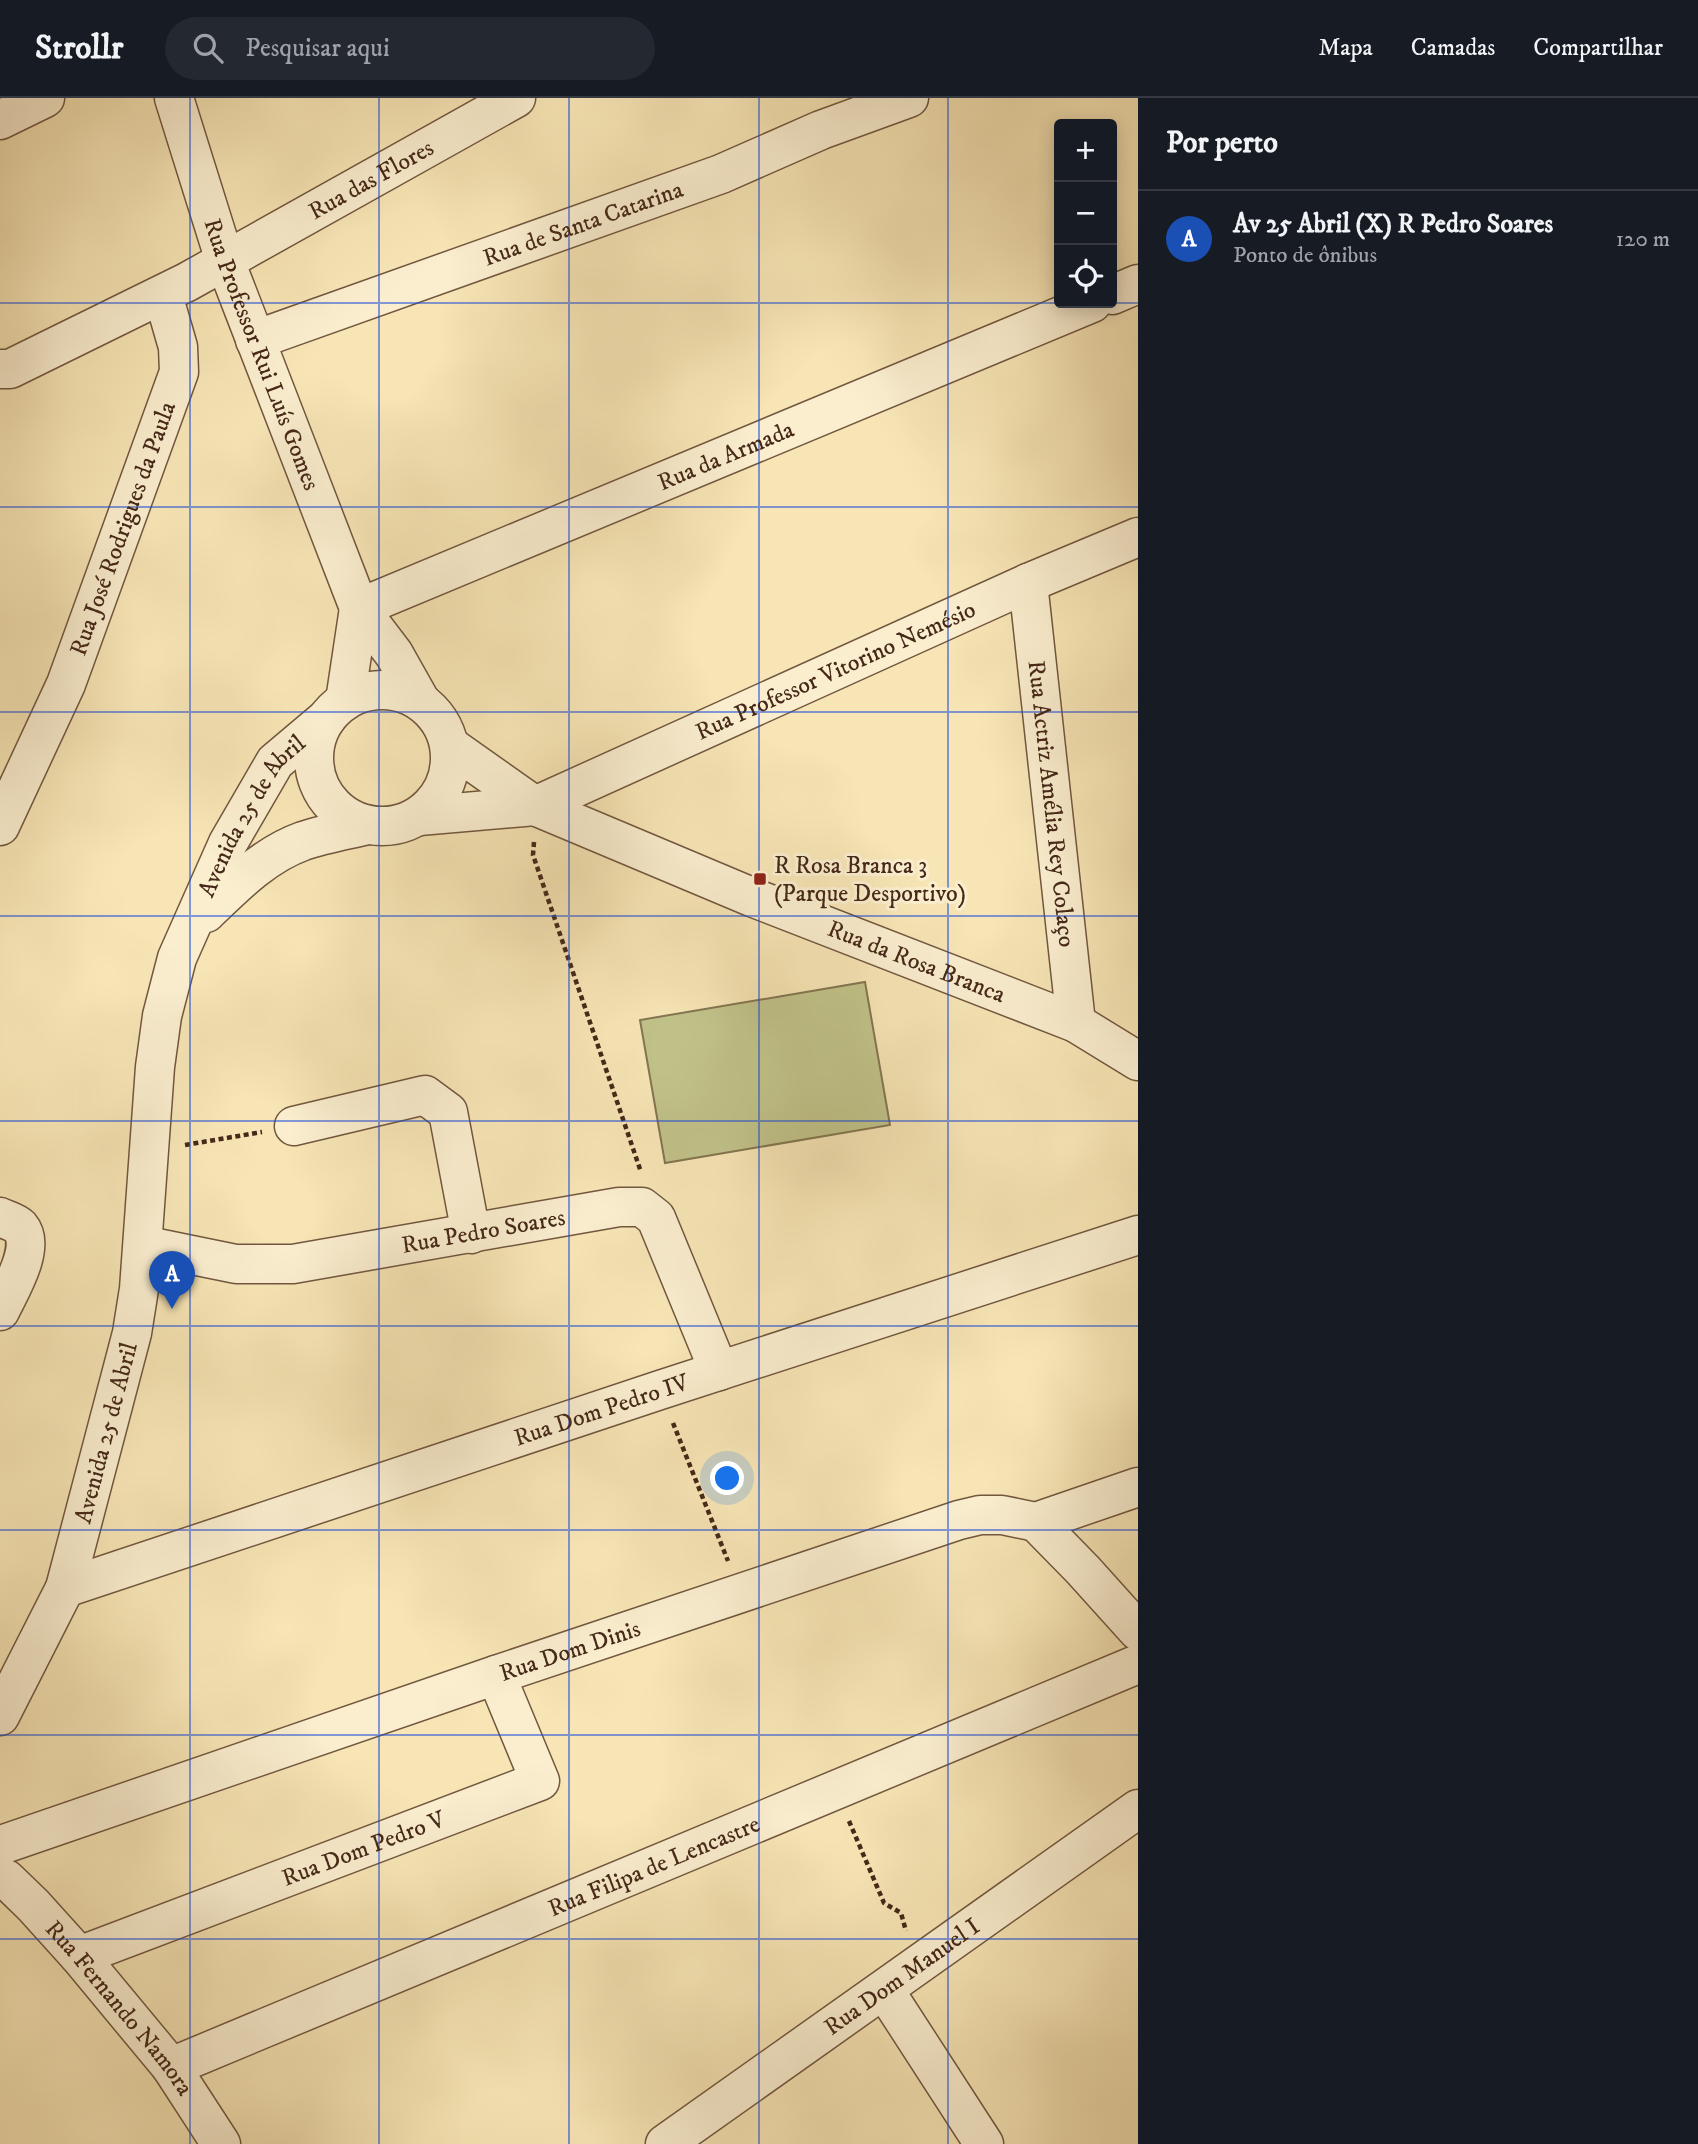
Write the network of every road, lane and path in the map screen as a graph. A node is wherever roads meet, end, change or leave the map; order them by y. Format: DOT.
graph roads {
  1 [pos="45,98"];
  2 [pos="174,98"];
  3 [pos="516,98"];
  4 [pos="909,98"];
  5 [pos="0,120"];
  6 [pos="225,261"];
  7 [pos="1138,284"];
  8 [pos="1117,293"];
  9 [pos="163,295"];
  10 [pos="1080,308"];
  11 [pos="255,340"];
  12 [pos="0,369"];
  13 [pos="1138,537"];
  14 [pos="1028,583"];
  15 [pos="359,608"];
  16 [pos="421,702"];
  17 [pos="336,710"];
  18 [pos="450,746"];
  19 [pos="535,806"];
  20 [pos="419,816"];
  21 [pos="368,825"];
  22 [pos="0,826"];
  23 [pos="192,927"];
  24 [pos="1076,1023"];
  25 [pos="1138,1061"];
  26 [pos="294,1126"];
  27 [pos="149,1151"];
  28 [pos="0,1217"];
  29 [pos="656,1218"];
  30 [pos="471,1234"];
  31 [pos="1138,1235"];
  32 [pos="143,1245"];
  33 [pos="0,1311"];
  34 [pos="719,1370"];
  35 [pos="660,1390"];
  36 [pos="1138,1487"];
  37 [pos="1036,1522"];
  38 [pos="65,1588"];
  39 [pos="740,1593"];
  40 [pos="1138,1631"];
  41 [pos="1138,1664"];
  42 [pos="496,1675"];
  43 [pos="0,1716"];
  44 [pos="836,1790"];
  45 [pos="1138,1809"];
  46 [pos="2,1863"];
  47 [pos="79,1956"];
  48 [pos="916,1968"];
  49 [pos="885,1991"];
  50 [pos="171,2067"];
  51 [pos="221,2144"];
  52 [pos="665,2144"];
  53 [pos="984,2144"];
  1 -- 5 [label="street"];
  2 -- 6 [label="street, Rua Professor Rui Luís Gomes"];
  3 -- 6 [label="street, Rua das Flores"];
  4 -- 11 [label="street, Rua de Santa Catarina"];
  6 -- 9 [label="street, Rua das Flores"];
  6 -- 11 [label="street, Rua Professor Rui Luís Gomes"];
  7 -- 8 [label="street"];
  9 -- 12 [label="street, Rua das Flores"];
  9 -- 22 [label="street, Rua José Rodrigues da Paula"];
  10 -- 15 [label="street, Rua da Armada"];
  11 -- 15 [label="street, Rua Professor Rui Luís Gomes"];
  13 -- 14 [label="street, Rua Professor Vitorino Nemésio"];
  14 -- 19 [label="street, Rua Professor Vitorino Nemésio"];
  14 -- 24 [label="street, Rua Actriz Amélia Rey Colaço"];
  15 -- 16 [label="street, Rua Professor Rui Luís Gomes"];
  15 -- 17 [label="street, Rua Professor Rui Luís Gomes"];
  16 -- 17 [label="street"];
  16 -- 18 [label="street"];
  17 -- 21 [label="street"];
  17 -- 23 [label="street, Avenida 25 de Abril"];
  18 -- 19 [label="street, Rua da Rosa Branca"];
  18 -- 20 [label="street"];
  19 -- 20 [label="street, Rua da Rosa Branca"];
  19 -- 24 [label="street, Rua da Rosa Branca"];
  19 -- 29 [label="path"];
  20 -- 21 [label="street"];
  21 -- 23 [label="street, Avenida 25 de Abril"];
  23 -- 27 [label="street, Avenida 25 de Abril"];
  24 -- 25 [label="street, Rua da Rosa Branca"];
  26 -- 27 [label="path"];
  26 -- 30 [label="street"];
  27 -- 32 [label="street, Avenida 25 de Abril"];
  28 -- 33 [label="street"];
  29 -- 30 [label="street, Rua Pedro Soares"];
  29 -- 34 [label="street"];
  30 -- 32 [label="street, Rua Pedro Soares"];
  31 -- 34 [label="street, Rua Dom Pedro IV"];
  32 -- 38 [label="street, Avenida 25 de Abril"];
  34 -- 35 [label="street, Rua Dom Pedro IV"];
  35 -- 38 [label="street, Rua Dom Pedro IV"];
  35 -- 39 [label="path"];
  36 -- 37 [label="street"];
  37 -- 39 [label="street, Rua Dom Dinis"];
  37 -- 40 [label="street"];
  38 -- 43 [label="street, Avenida 25 de Abril"];
  39 -- 42 [label="street, Rua Dom Dinis"];
  41 -- 44 [label="street, Rua Filipa de Lencastre"];
  42 -- 46 [label="street, Rua Dom Dinis"];
  42 -- 47 [label="street, Rua Dom Pedro V"];
  44 -- 48 [label="path"];
  44 -- 50 [label="street, Rua Filipa de Lencastre"];
  45 -- 48 [label="street, Rua Dom Manuel I"];
  46 -- 47 [label="street, Rua Fernando Namora"];
  47 -- 50 [label="street, Rua Fernando Namora"];
  48 -- 49 [label="street, Rua Dom Manuel I"];
  49 -- 52 [label="street, Rua Dom Manuel I"];
  49 -- 53 [label="street"];
  50 -- 51 [label="street, Rua Fernando Namora"];
}
